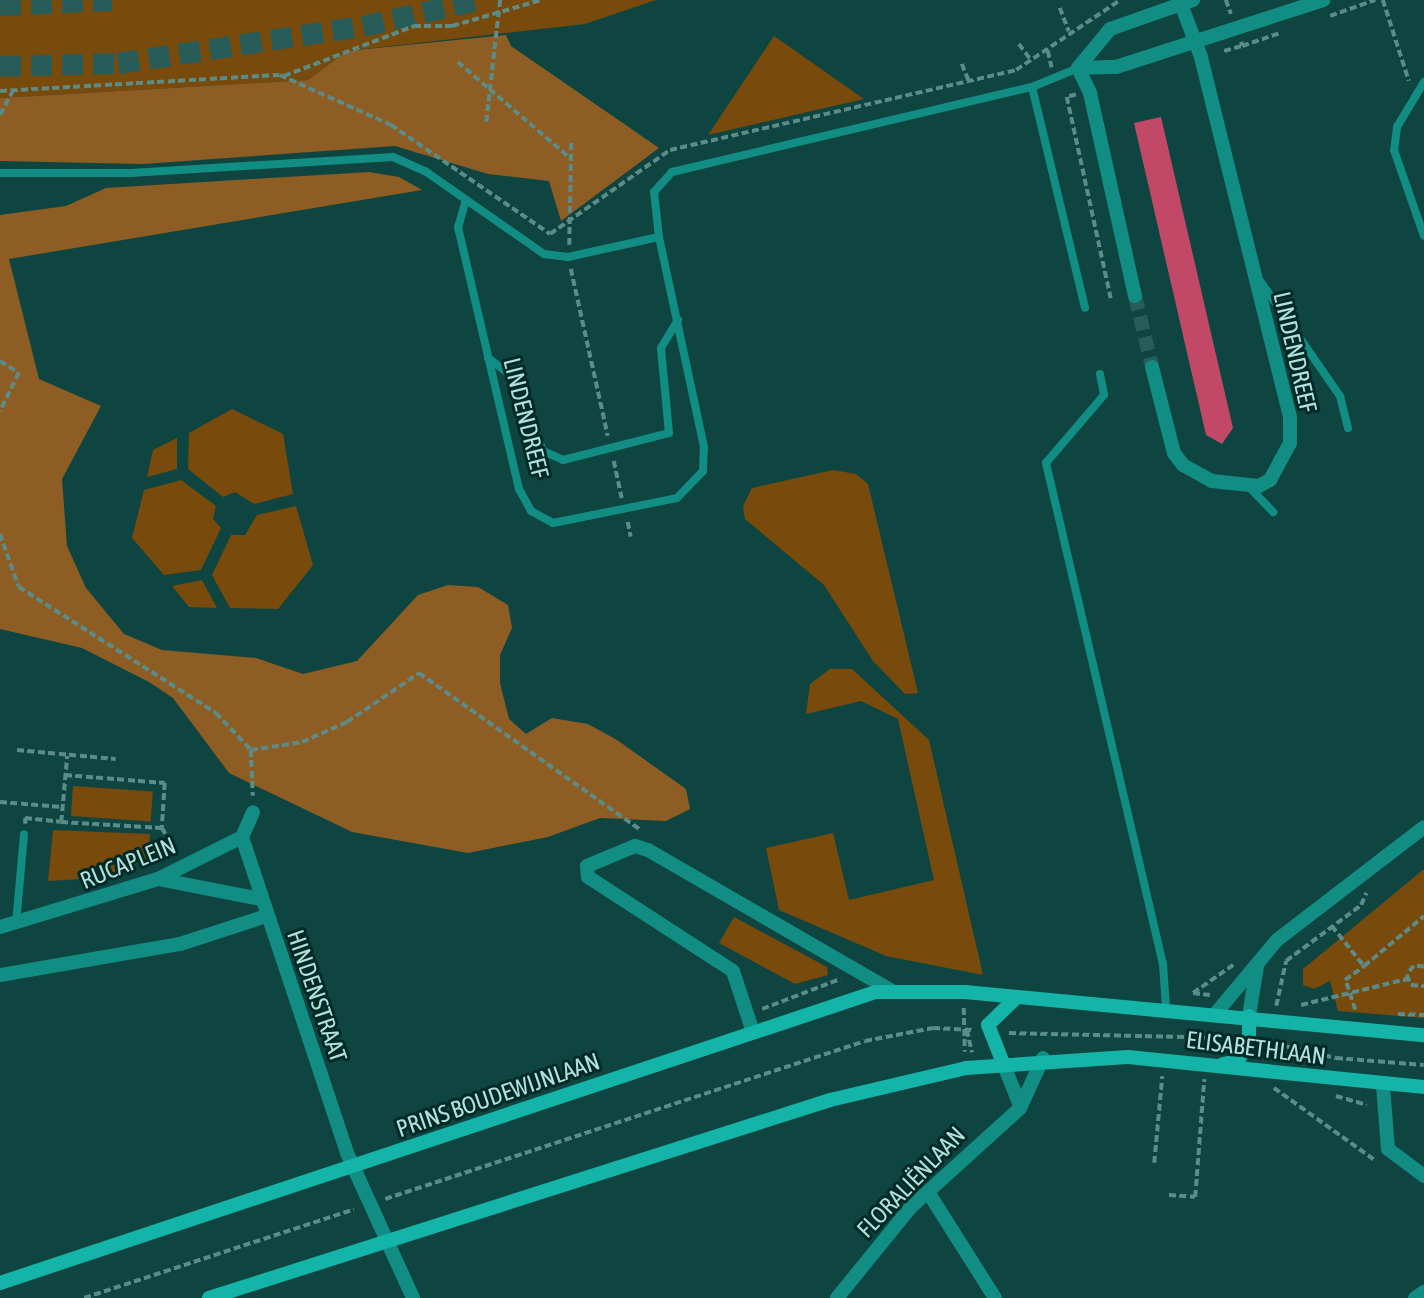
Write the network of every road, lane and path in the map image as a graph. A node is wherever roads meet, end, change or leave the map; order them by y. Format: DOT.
graph roads {
  1 [pos="500,0"];
  2 [pos="541,0"];
  3 [pos="1120,0"];
  4 [pos="1226,0"];
  5 [pos="1323,0"];
  6 [pos="1383,0"];
  7 [pos="1187,2"];
  8 [pos="1060,8"];
  9 [pos="1236,27"];
  10 [pos="1069,31"];
  11 [pos="1193,41"];
  12 [pos="1019,44"];
  13 [pos="1201,57"];
  14 [pos="1032,61"];
  15 [pos="458,62"];
  16 [pos="962,64"];
  17 [pos="1078,68"];
  18 [pos="284,76"];
  19 [pos="969,81"];
  20 [pos="1424,82"];
  21 [pos="1032,87"];
  22 [pos="489,89"];
  23 [pos="13,91"];
  24 [pos="0,92"];
  25 [pos="1090,93"];
  26 [pos="1412,93"];
  27 [pos="0,115"];
  28 [pos="486,122"];
  29 [pos="570,140"];
  30 [pos="570,158"];
  31 [pos="0,173"];
  32 [pos="465,203"];
  33 [pos="1421,219"];
  34 [pos="570,225"];
  35 [pos="1424,236"];
  36 [pos="659,237"];
  37 [pos="568,257"];
  38 [pos="1253,271"];
  39 [pos="1135,296"];
  40 [pos="1111,298"];
  41 [pos="1084,308"];
  42 [pos="678,320"];
  43 [pos="488,358"];
  44 [pos="0,361"];
  45 [pos="1152,367"];
  46 [pos="1100,374"];
  47 [pos="0,412"];
  48 [pos="1348,428"];
  49 [pos="611,450"];
  50 [pos="1244,484"];
  51 [pos="625,509"];
  52 [pos="1273,512"];
  53 [pos="0,534"];
  54 [pos="631,537"];
  55 [pos="17,750"];
  56 [pos="251,750"];
  57 [pos="67,756"];
  58 [pos="116,759"];
  59 [pos="65,775"];
  60 [pos="0,802"];
  61 [pos="62,807"];
  62 [pos="254,812"];
  63 [pos="61,822"];
  64 [pos="1424,827"];
  65 [pos="162,828"];
  66 [pos="24,834"];
  67 [pos="242,837"];
  68 [pos="648,850"];
  69 [pos="184,866"];
  70 [pos="158,879"];
  71 [pos="1375,883"];
  72 [pos="261,900"];
  73 [pos="266,916"];
  74 [pos="1424,916"];
  75 [pos="16,924"];
  76 [pos="1332,926"];
  77 [pos="0,927"];
  78 [pos="1258,961"];
  79 [pos="1364,966"];
  80 [pos="1424,967"];
  81 [pos="857,973"];
  82 [pos="0,975"];
  83 [pos="1407,979"];
  84 [pos="1424,986"];
  85 [pos="890,990"];
  86 [pos="965,992"];
  87 [pos="1193,993"];
  88 [pos="1348,994"];
  89 [pos="1230,997"];
  90 [pos="1016,998"];
  91 [pos="1276,1003"];
  92 [pos="1285,1004"];
  93 [pos="1294,1005"];
  94 [pos="1166,1008"];
  95 [pos="1250,1009"];
  96 [pos="1363,1011"];
  97 [pos="1216,1013"];
  98 [pos="1387,1013"];
  99 [pos="747,1014"];
  100 [pos="1424,1016"];
  101 [pos="1275,1018"];
  102 [pos="963,1029"];
  103 [pos="989,1031"];
  104 [pos="753,1032"];
  105 [pos="1424,1035"];
  106 [pos="1249,1040"];
  107 [pos="1272,1042"];
  108 [pos="1042,1058"];
  109 [pos="1003,1063"];
  110 [pos="1424,1065"];
  111 [pos="966,1068"];
  112 [pos="1219,1071"];
  113 [pos="1149,1073"];
  114 [pos="1162,1074"];
  115 [pos="1174,1075"];
  116 [pos="1195,1076"];
  117 [pos="1204,1076"];
  118 [pos="1269,1079"];
  119 [pos="1383,1086"];
  120 [pos="1424,1087"];
  121 [pos="1290,1089"];
  122 [pos="1328,1095"];
  123 [pos="1019,1102"];
  124 [pos="1368,1113"];
  125 [pos="1373,1149"];
  126 [pos="1402,1159"];
  127 [pos="1375,1161"];
  128 [pos="1154,1163"];
  129 [pos="355,1168"];
  130 [pos="1424,1176"];
  131 [pos="928,1192"];
  132 [pos="1169,1195"];
  133 [pos="371,1204"];
  134 [pos="388,1241"];
  135 [pos="0,1283"];
  136 [pos="1424,1292"];
  137 [pos="83,1298"];
  138 [pos="209,1298"];
  139 [pos="413,1298"];
  140 [pos="837,1298"];
  141 [pos="995,1298"];
  142 [pos="1415,1298"];
  1 -- 22 [label="path, bridge"];
  2 -- 18 [label="path"];
  3 -- 10 [label="path"];
  4 -- 9 [label="path"];
  5 -- 9 [label="street, LINDENDREEF"];
  6 -- 26 [label="path"];
  7 -- 11 [label="street"];
  7 -- 17 [label="street, LINDENDREEF"];
  8 -- 10 [label="path"];
  9 -- 11 [label="street, LINDENDREEF"];
  9 -- 13 [label="path"];
  10 -- 14 [label="path"];
  11 -- 13 [label="street, LINDENDREEF"];
  11 -- 17 [label="street, LINDENDREEF"];
  12 -- 14 [label="path"];
  13 -- 38 [label="street, LINDENDREEF"];
  14 -- 19 [label="path"];
  15 -- 22 [label="path"];
  16 -- 19 [label="path"];
  17 -- 21 [label="lane, LINDENDREEF"];
  17 -- 25 [label="street"];
  18 -- 23 [label="path"];
  18 -- 34 [label="path"];
  19 -- 34 [label="path"];
  20 -- 26 [label="lane"];
  21 -- 36 [label="lane, LINDENDREEF"];
  21 -- 41 [label="lane"];
  22 -- 28 [label="path, bridge"];
  22 -- 30 [label="path"];
  23 -- 24 [label="path"];
  23 -- 27 [label="path"];
  25 -- 39 [label="street"];
  25 -- 40 [label="path"];
  26 -- 33 [label="lane"];
  29 -- 30 [label="path"];
  30 -- 34 [label="path"];
  31 -- 32 [label="lane"];
  32 -- 37 [label="lane"];
  32 -- 43 [label="lane, LINDENDREEF"];
  33 -- 35 [label="lane"];
  34 -- 37 [label="path"];
  36 -- 37 [label="lane"];
  36 -- 42 [label="lane, LINDENDREEF"];
  37 -- 49 [label="path"];
  38 -- 48 [label="lane"];
  38 -- 50 [label="street, LINDENDREEF"];
  42 -- 49 [label="lane"];
  42 -- 51 [label="lane, LINDENDREEF"];
  43 -- 49 [label="lane"];
  43 -- 51 [label="lane, LINDENDREEF"];
  44 -- 47 [label="path"];
  45 -- 50 [label="street"];
  46 -- 94 [label="lane"];
  49 -- 51 [label="path"];
  50 -- 52 [label="lane"];
  51 -- 54 [label="path"];
  53 -- 56 [label="path"];
  55 -- 57 [label="path"];
  56 -- 62 [label="path"];
  56 -- 68 [label="path"];
  57 -- 58 [label="path"];
  57 -- 59 [label="path"];
  59 -- 61 [label="path"];
  59 -- 65 [label="path"];
  60 -- 61 [label="path"];
  61 -- 63 [label="path"];
  62 -- 67 [label="street"];
  63 -- 65 [label="path"];
  63 -- 66 [label="path"];
  64 -- 78 [label="street"];
  65 -- 69 [label="path"];
  66 -- 75 [label="lane"];
  67 -- 69 [label="street, RUCAPLEIN"];
  67 -- 72 [label="street, HINDENSTRAAT"];
  68 -- 81 [label="street"];
  68 -- 99 [label="street"];
  69 -- 70 [label="street, RUCAPLEIN"];
  70 -- 72 [label="street"];
  70 -- 75 [label="street, RUCAPLEIN"];
  71 -- 76 [label="path"];
  72 -- 73 [label="street, HINDENSTRAAT"];
  73 -- 82 [label="street"];
  73 -- 129 [label="street, HINDENSTRAAT"];
  74 -- 79 [label="path"];
  75 -- 77 [label="street, RUCAPLEIN"];
  76 -- 79 [label="path"];
  76 -- 91 [label="path"];
  78 -- 89 [label="street"];
  78 -- 95 [label="street"];
  79 -- 88 [label="path"];
  80 -- 83 [label="path"];
  81 -- 85 [label="street"];
  81 -- 99 [label="path"];
  83 -- 84 [label="path"];
  83 -- 88 [label="path"];
  85 -- 86 [label="main road, PRINS BOUDEWIJNLAAN"];
  85 -- 104 [label="main road, PRINS BOUDEWIJNLAAN"];
  86 -- 90 [label="main road, PRINS BOUDEWIJNLAAN"];
  86 -- 102 [label="path"];
  87 -- 89 [label="path"];
  88 -- 93 [label="path"];
  88 -- 96 [label="path"];
  89 -- 97 [label="street"];
  90 -- 94 [label="main road, PRINS BOUDEWIJNLAAN"];
  90 -- 103 [label="main road"];
  91 -- 92 [label="path"];
  91 -- 95 [label="path"];
  91 -- 101 [label="path"];
  94 -- 97 [label="main road, PRINS BOUDEWIJNLAAN"];
  95 -- 97 [label="main road, ELISABETHLAAN"];
  95 -- 101 [label="main road, ELISABETHLAAN"];
  95 -- 106 [label="main road"];
  98 -- 100 [label="path"];
  99 -- 104 [label="street"];
  101 -- 105 [label="main road, ELISABETHLAAN"];
  101 -- 107 [label="path"];
  102 -- 103 [label="path"];
  102 -- 111 [label="path"];
  102 -- 133 [label="path"];
  103 -- 106 [label="path"];
  103 -- 109 [label="main road"];
  104 -- 129 [label="main road, PRINS BOUDEWIJNLAAN"];
  106 -- 107 [label="path"];
  106 -- 112 [label="main road"];
  107 -- 110 [label="path"];
  107 -- 118 [label="path"];
  108 -- 109 [label="main road"];
  108 -- 112 [label="main road, ELISABETHLAAN"];
  108 -- 123 [label="street, FLORALIËNLAAN"];
  109 -- 111 [label="main road"];
  109 -- 123 [label="street"];
  111 -- 134 [label="main road"];
  112 -- 117 [label="path"];
  112 -- 118 [label="main road, ELISABETHLAAN"];
  113 -- 114 [label="path"];
  114 -- 115 [label="path"];
  114 -- 128 [label="path"];
  116 -- 117 [label="path"];
  117 -- 132 [label="path"];
  118 -- 119 [label="main road, ELISABETHLAAN"];
  118 -- 121 [label="path"];
  118 -- 127 [label="path"];
  119 -- 120 [label="main road, ELISABETHLAAN"];
  119 -- 126 [label="street"];
  122 -- 124 [label="path"];
  123 -- 131 [label="street, FLORALIËNLAAN"];
  125 -- 127 [label="path"];
  126 -- 127 [label="path"];
  126 -- 130 [label="street"];
  129 -- 133 [label="street, HINDENSTRAAT"];
  129 -- 135 [label="main road, PRINS BOUDEWIJNLAAN"];
  131 -- 140 [label="street, FLORALIËNLAAN"];
  131 -- 141 [label="street"];
  133 -- 134 [label="street, HINDENSTRAAT"];
  133 -- 137 [label="path"];
  134 -- 138 [label="main road"];
  134 -- 139 [label="street, HINDENSTRAAT"];
  136 -- 142 [label="street"];
}
